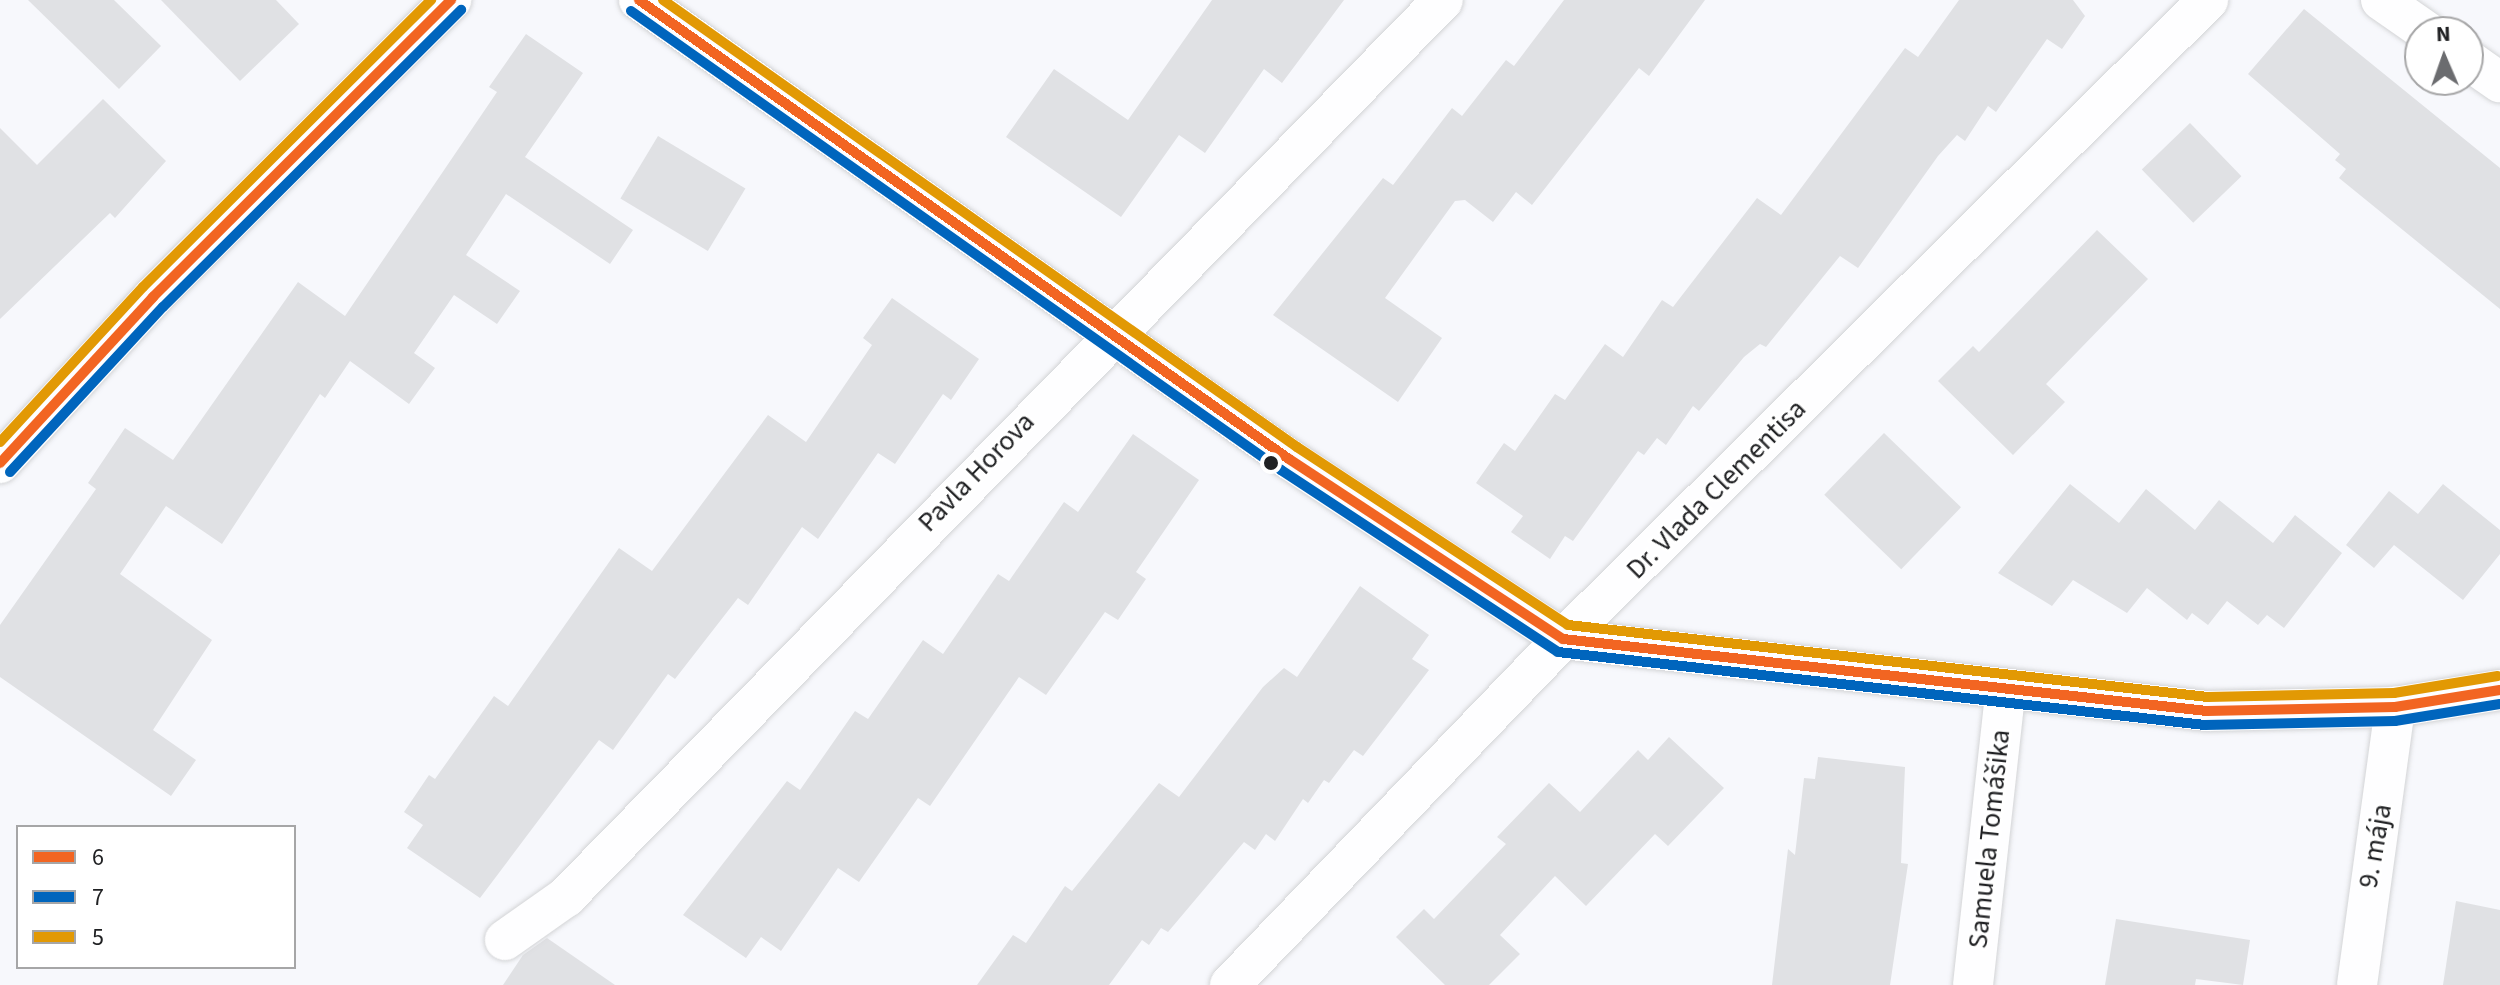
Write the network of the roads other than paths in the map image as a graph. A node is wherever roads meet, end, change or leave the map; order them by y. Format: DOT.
graph roads {
  1 [pos="451,0"];
  2 [pos="639,0"];
  3 [pos="1443,0"];
  4 [pos="2208,0"];
  5 [pos="2381,0"];
  6 [pos="2404,16"];
  7 [pos="1111,334"];
  8 [pos="0,463"];
  9 [pos="1563,639"];
  10 [pos="2500,690"];
  11 [pos="2005,693"];
  12 [pos="2395,707"];
  13 [pos="505,940"];
  14 [pos="1230,985"];
  15 [pos="1973,985"];
  16 [pos="2357,985"];
  1 -- 8 [label="street"];
  2 -- 7 [label="street"];
  3 -- 7 [label="street, Pavla Horova"];
  4 -- 9 [label="street, Dr. Vlada Clementisa"];
  5 -- 6 [label="street"];
  7 -- 9 [label="street"];
  7 -- 13 [label="street, Pavla Horova"];
  9 -- 11 [label="street"];
  9 -- 14 [label="street, Dr. Vlada Clementisa"];
  10 -- 12 [label="street"];
  11 -- 12 [label="street"];
  11 -- 15 [label="street, Samuela Tomášika"];
  12 -- 16 [label="street, 9. mája"];
}
